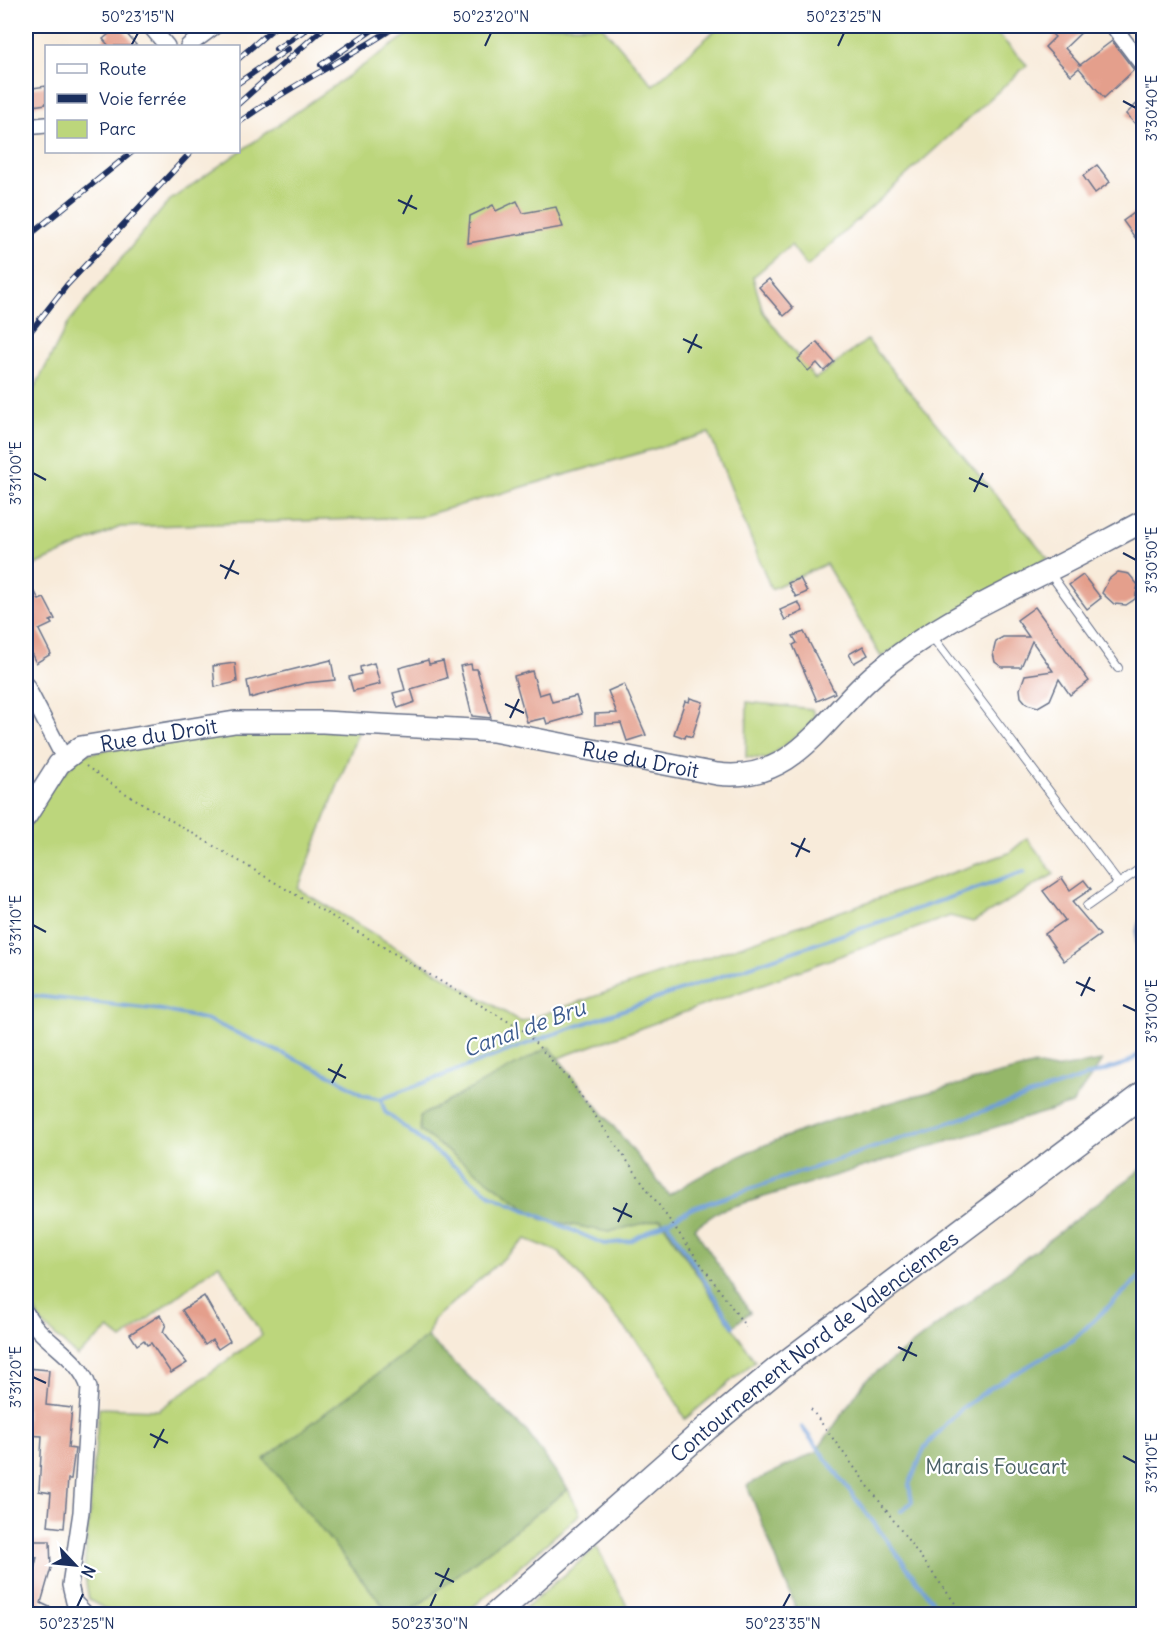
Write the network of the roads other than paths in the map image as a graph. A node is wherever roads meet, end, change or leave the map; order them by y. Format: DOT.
graph roads {
  1 [pos="150,26"];
  2 [pos="215,26"];
  3 [pos="1113,26"];
  4 [pos="166,45"];
  5 [pos="189,45"];
  6 [pos="1143,67"];
  7 [pos="45,125"];
  8 [pos="26,127"];
  9 [pos="1143,521"];
  10 [pos="1048,571"];
  11 [pos="930,633"];
  12 [pos="1118,668"];
  13 [pos="26,685"];
  14 [pos="67,755"];
  15 [pos="26,816"];
  16 [pos="1143,866"];
  17 [pos="1119,884"];
  18 [pos="1087,906"];
  19 [pos="1143,1093"];
  20 [pos="26,1312"];
  21 [pos="86,1614"];
  22 [pos="496,1614"];
  1 -- 4 [label="street"];
  2 -- 5 [label="street"];
  3 -- 6 [label="street"];
  7 -- 8 [label="street"];
  9 -- 10 [label="street, Rue du Droit"];
  10 -- 11 [label="street, Rue du Droit"];
  10 -- 12 [label="lane"];
  11 -- 14 [label="street, Rue du Droit"];
  11 -- 17 [label="lane"];
  13 -- 14 [label="street"];
  14 -- 15 [label="street"];
  16 -- 17 [label="lane"];
  17 -- 18 [label="lane"];
  19 -- 22 [label="main road, Contournement Nord de Valenciennes"];
  20 -- 21 [label="street"];
}
